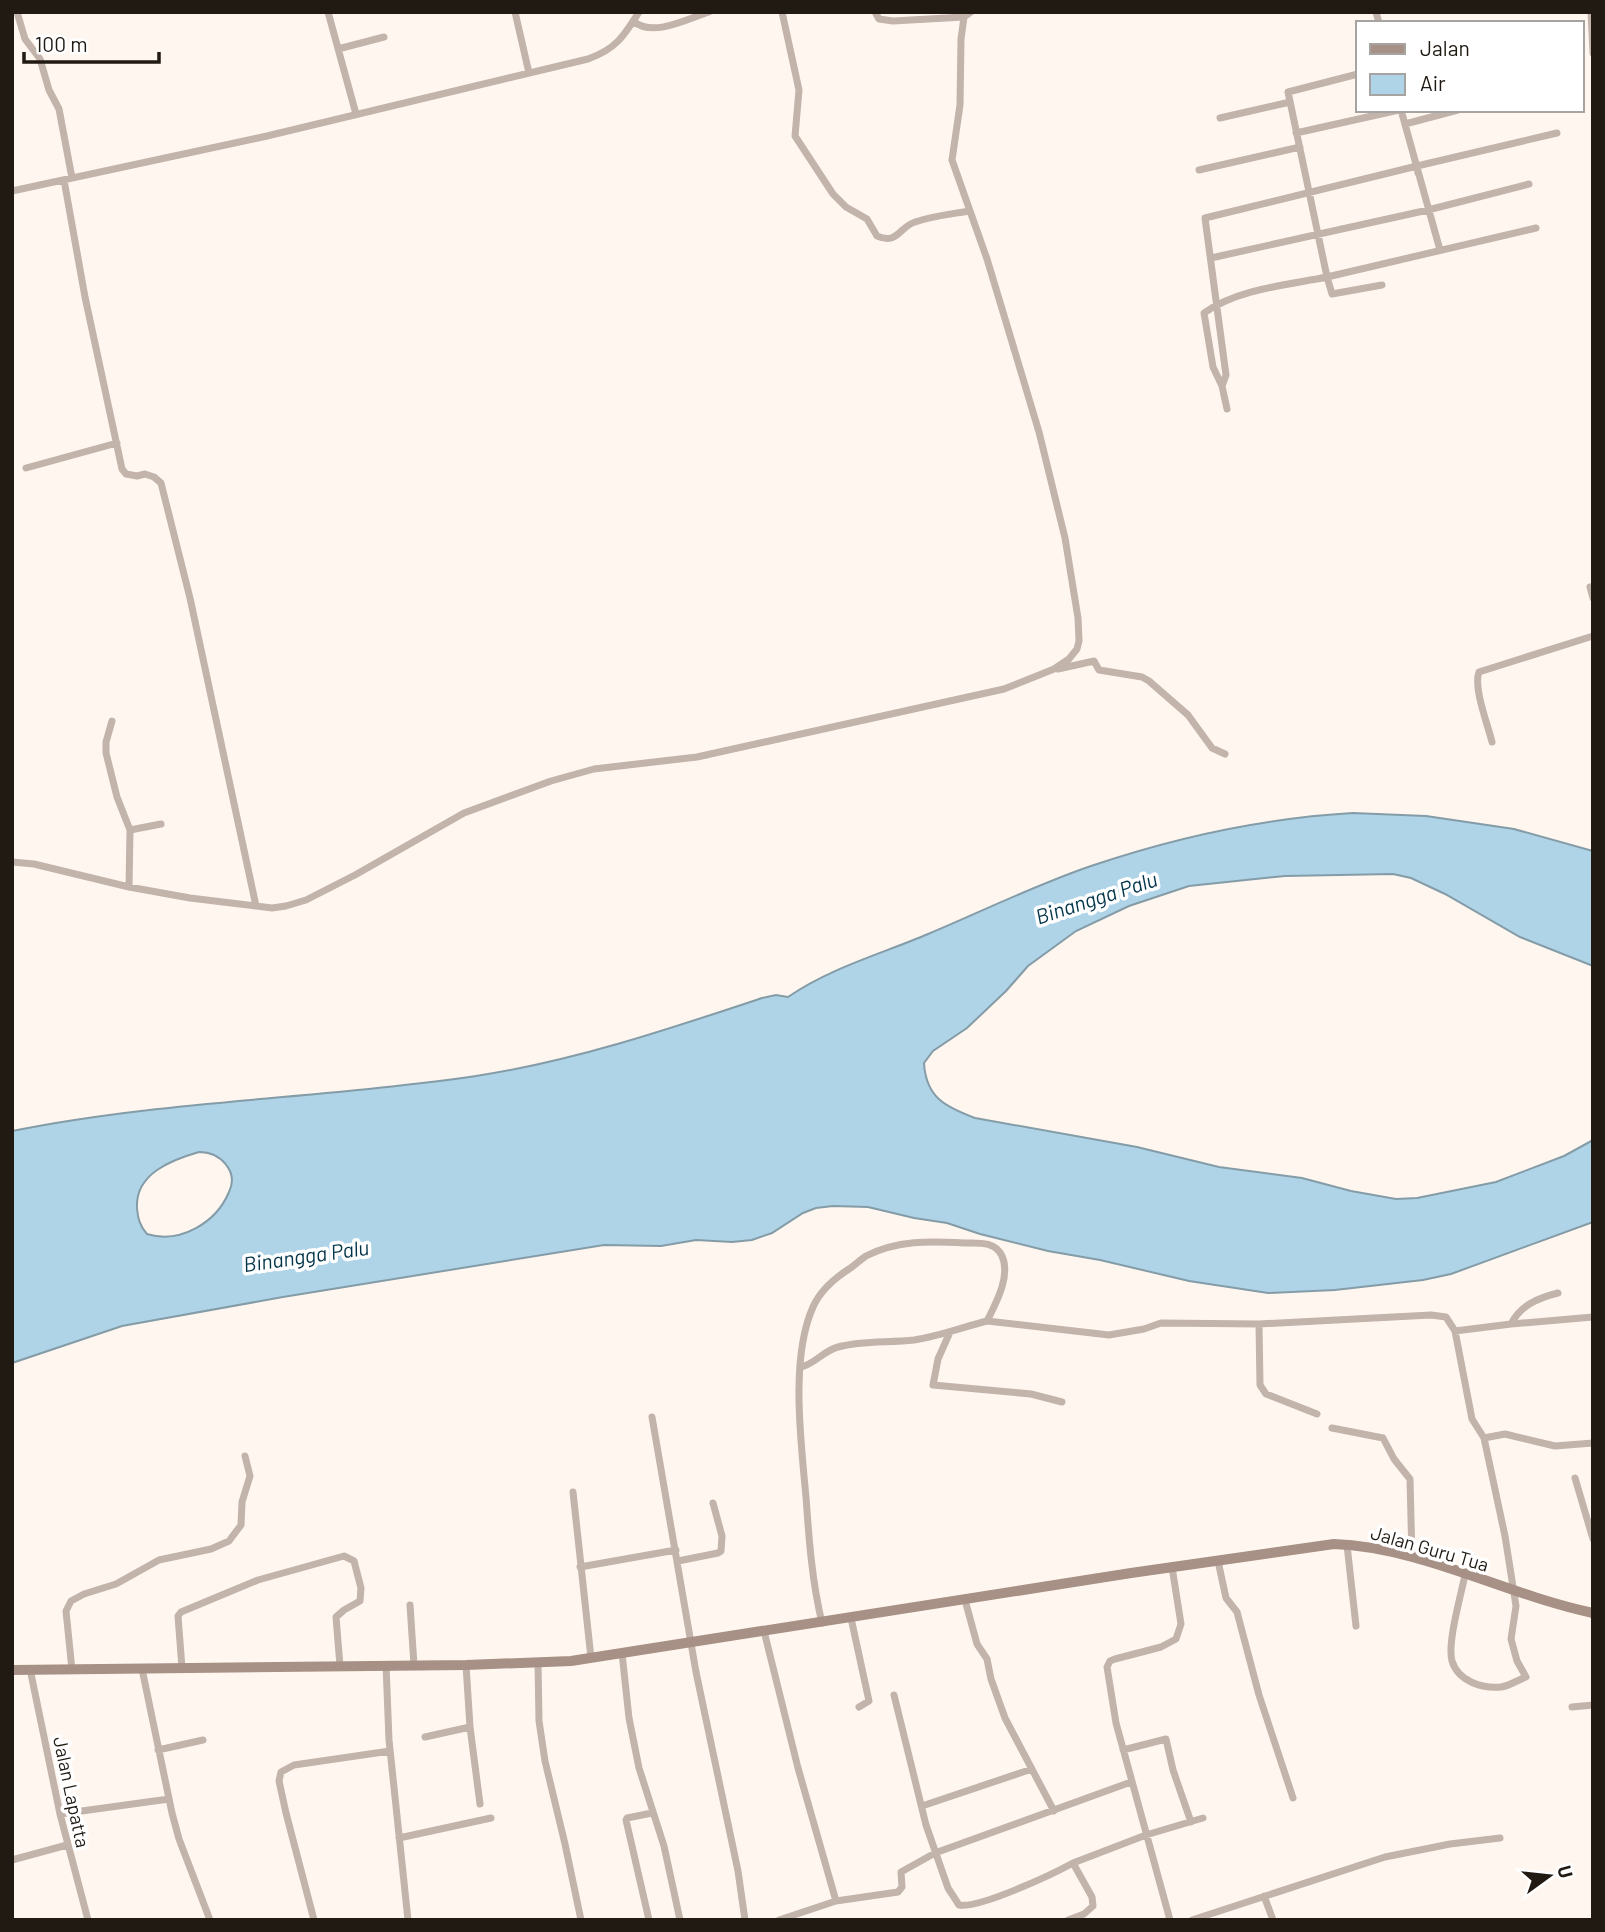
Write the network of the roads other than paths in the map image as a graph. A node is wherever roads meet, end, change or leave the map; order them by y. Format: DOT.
graph roads {
  1 [pos="17,12"];
  2 [pos="328,12"];
  3 [pos="515,12"];
  4 [pos="639,12"];
  5 [pos="709,12"];
  6 [pos="782,12"];
  7 [pos="875,12"];
  8 [pos="1591,12"];
  9 [pos="969,13"];
  10 [pos="633,22"];
  11 [pos="384,37"];
  12 [pos="338,49"];
  13 [pos="1593,53"];
  14 [pos="529,73"];
  15 [pos="1356,75"];
  16 [pos="1290,102"];
  17 [pos="1391,112"];
  18 [pos="1401,112"];
  19 [pos="1450,112"];
  20 [pos="356,114"];
  21 [pos="1220,118"];
  22 [pos="1405,124"];
  23 [pos="1296,133"];
  24 [pos="1557,133"];
  25 [pos="1299,146"];
  26 [pos="1417,166"];
  27 [pos="1199,170"];
  28 [pos="68,179"];
  29 [pos="1529,184"];
  30 [pos="12,191"];
  31 [pos="1309,191"];
  32 [pos="1429,210"];
  33 [pos="969,211"];
  34 [pos="1536,228"];
  35 [pos="1318,233"];
  36 [pos="1440,250"];
  37 [pos="1211,258"];
  38 [pos="1327,277"];
  39 [pos="1382,285"];
  40 [pos="1218,303"];
  41 [pos="1222,386"];
  42 [pos="1227,409"];
  43 [pos="117,443"];
  44 [pos="26,468"];
  45 [pos="1590,587"];
  46 [pos="1593,598"];
  47 [pos="1593,636"];
  48 [pos="1054,669"];
  49 [pos="112,721"];
  50 [pos="1492,742"];
  51 [pos="1225,754"];
  52 [pos="161,824"];
  53 [pos="130,830"];
  54 [pos="12,862"];
  55 [pos="129,887"];
  56 [pos="256,906"];
  57 [pos="1558,1293"];
  58 [pos="1593,1317"];
  59 [pos="988,1321"];
  60 [pos="1259,1324"];
  61 [pos="1511,1324"];
  62 [pos="1455,1331"];
  63 [pos="950,1332"];
  64 [pos="801,1367"];
  65 [pos="1062,1402"];
  66 [pos="1317,1414"];
  67 [pos="652,1417"];
  68 [pos="1332,1428"];
  69 [pos="1484,1438"];
  70 [pos="1593,1443"];
  71 [pos="245,1456"];
  72 [pos="1575,1478"];
  73 [pos="573,1492"];
  74 [pos="713,1503"];
  75 [pos="1592,1536"];
  76 [pos="1347,1545"];
  77 [pos="676,1550"];
  78 [pos="1412,1558"];
  79 [pos="678,1561"];
  80 [pos="1218,1561"];
  81 [pos="580,1567"];
  82 [pos="1172,1567"];
  83 [pos="1465,1575"];
  84 [pos="1514,1591"];
  85 [pos="965,1600"];
  86 [pos="410,1605"];
  87 [pos="1593,1613"];
  88 [pos="851,1618"];
  89 [pos="822,1623"];
  90 [pos="1356,1626"];
  91 [pos="764,1631"];
  92 [pos="691,1641"];
  93 [pos="622,1653"];
  94 [pos="592,1658"];
  95 [pos="538,1663"];
  96 [pos="386,1665"];
  97 [pos="414,1665"];
  98 [pos="466,1665"];
  99 [pos="340,1666"];
  100 [pos="182,1668"];
  101 [pos="142,1669"];
  102 [pos="12,1670"];
  103 [pos="30,1670"];
  104 [pos="72,1670"];
  105 [pos="894,1695"];
  106 [pos="1593,1704"];
  107 [pos="859,1707"];
  108 [pos="1572,1707"];
  109 [pos="470,1727"];
  110 [pos="425,1737"];
  111 [pos="203,1741"];
  112 [pos="158,1750"];
  113 [pos="1123,1750"];
  114 [pos="390,1751"];
  115 [pos="1032,1769"];
  116 [pos="1131,1782"];
  117 [pos="1293,1797"];
  118 [pos="169,1798"];
  119 [pos="480,1804"];
  120 [pos="922,1807"];
  121 [pos="1054,1811"];
  122 [pos="652,1813"];
  123 [pos="60,1814"];
  124 [pos="491,1818"];
  125 [pos="1203,1818"];
  126 [pos="1191,1822"];
  127 [pos="1146,1835"];
  128 [pos="399,1838"];
  129 [pos="1500,1838"];
  130 [pos="67,1845"];
  131 [pos="935,1853"];
  132 [pos="12,1860"];
  133 [pos="1073,1863"];
  134 [pos="1264,1896"];
  135 [pos="836,1901"];
  136 [pos="1085,1917"];
  137 [pos="88,1920"];
  138 [pos="209,1920"];
  139 [pos="314,1920"];
  140 [pos="408,1920"];
  141 [pos="580,1920"];
  142 [pos="649,1920"];
  143 [pos="680,1920"];
  144 [pos="745,1920"];
  145 [pos="779,1920"];
  146 [pos="1068,1920"];
  147 [pos="1170,1920"];
  148 [pos="1192,1920"];
  149 [pos="1273,1920"];
  1 -- 28 [label="street"];
  2 -- 12 [label="street"];
  3 -- 14 [label="street"];
  4 -- 10 [label="street"];
  5 -- 10 [label="street"];
  6 -- 33 [label="street"];
  7 -- 9 [label="street"];
  8 -- 13 [label="street"];
  9 -- 33 [label="street"];
  10 -- 14 [label="street"];
  11 -- 12 [label="street"];
  12 -- 20 [label="street"];
  14 -- 20 [label="street"];
  15 -- 16 [label="street"];
  16 -- 21 [label="street"];
  16 -- 23 [label="street"];
  17 -- 23 [label="street"];
  18 -- 22 [label="street"];
  19 -- 22 [label="street"];
  20 -- 28 [label="street"];
  22 -- 26 [label="street"];
  23 -- 25 [label="street"];
  24 -- 26 [label="street"];
  25 -- 27 [label="street"];
  25 -- 31 [label="street"];
  26 -- 31 [label="street"];
  26 -- 32 [label="street"];
  28 -- 30 [label="street"];
  28 -- 43 [label="street"];
  29 -- 32 [label="street"];
  31 -- 35 [label="street"];
  31 -- 37 [label="street"];
  32 -- 35 [label="street"];
  32 -- 36 [label="street"];
  33 -- 48 [label="street"];
  34 -- 36 [label="street"];
  35 -- 37 [label="street"];
  35 -- 38 [label="street"];
  36 -- 38 [label="street"];
  37 -- 40 [label="street"];
  38 -- 39 [label="street"];
  38 -- 40 [label="street"];
  40 -- 41 [label="street"];
  40 -- 41 [label="street"];
  41 -- 42 [label="street"];
  43 -- 44 [label="street"];
  43 -- 56 [label="street"];
  45 -- 46 [label="street"];
  47 -- 50 [label="street"];
  48 -- 51 [label="street"];
  48 -- 56 [label="street"];
  49 -- 53 [label="street"];
  52 -- 53 [label="street"];
  53 -- 55 [label="street"];
  54 -- 55 [label="street"];
  55 -- 56 [label="street"];
  57 -- 61 [label="street"];
  58 -- 61 [label="street"];
  59 -- 60 [label="street"];
  59 -- 63 [label="street"];
  59 -- 64 [label="street"];
  60 -- 62 [label="street"];
  60 -- 66 [label="street"];
  61 -- 62 [label="street"];
  62 -- 69 [label="street"];
  63 -- 64 [label="street"];
  63 -- 65 [label="street"];
  64 -- 89 [label="street"];
  67 -- 77 [label="street"];
  68 -- 78 [label="street"];
  69 -- 70 [label="street"];
  69 -- 84 [label="street"];
  71 -- 104 [label="street"];
  72 -- 75 [label="street"];
  73 -- 81 [label="street"];
  74 -- 79 [label="street"];
  76 -- 78 [label="main road, Jalan Guru Tua"];
  76 -- 80 [label="main road, Jalan Guru Tua"];
  76 -- 90 [label="street"];
  77 -- 79 [label="street"];
  77 -- 81 [label="street"];
  78 -- 83 [label="main road, Jalan Guru Tua"];
  79 -- 92 [label="street"];
  80 -- 82 [label="main road, Jalan Guru Tua"];
  80 -- 117 [label="street"];
  81 -- 94 [label="street"];
  82 -- 85 [label="main road, Jalan Guru Tua"];
  82 -- 113 [label="street"];
  83 -- 84 [label="main road, Jalan Guru Tua"];
  83 -- 84 [label="street"];
  84 -- 87 [label="main road, Jalan Guru Tua"];
  85 -- 88 [label="main road, Jalan Guru Tua"];
  85 -- 115 [label="street"];
  86 -- 97 [label="street"];
  88 -- 89 [label="main road, Jalan Guru Tua"];
  88 -- 107 [label="street"];
  89 -- 91 [label="main road, Jalan Guru Tua"];
  91 -- 92 [label="main road, Jalan Guru Tua"];
  91 -- 135 [label="street"];
  92 -- 93 [label="main road, Jalan Guru Tua"];
  92 -- 144 [label="street"];
  93 -- 94 [label="main road, Jalan Guru Tua"];
  93 -- 122 [label="street"];
  94 -- 95 [label="main road, Jalan Guru Tua"];
  95 -- 98 [label="main road, Jalan Guru Tua"];
  95 -- 141 [label="street"];
  96 -- 97 [label="main road, Jalan Guru Tua"];
  96 -- 99 [label="main road, Jalan Guru Tua"];
  96 -- 114 [label="street"];
  97 -- 98 [label="main road, Jalan Guru Tua"];
  98 -- 109 [label="street"];
  99 -- 100 [label="main road, Jalan Guru Tua"];
  99 -- 100 [label="street"];
  100 -- 101 [label="main road, Jalan Guru Tua"];
  101 -- 104 [label="main road, Jalan Guru Tua"];
  101 -- 112 [label="street"];
  102 -- 103 [label="main road, Jalan Guru Tua"];
  103 -- 104 [label="main road, Jalan Guru Tua"];
  103 -- 123 [label="street, Jalan Lapatta"];
  105 -- 120 [label="street"];
  106 -- 108 [label="street"];
  109 -- 110 [label="street"];
  109 -- 119 [label="street"];
  111 -- 112 [label="street"];
  112 -- 118 [label="street"];
  113 -- 116 [label="street"];
  113 -- 126 [label="street"];
  114 -- 128 [label="street"];
  114 -- 139 [label="street"];
  115 -- 120 [label="street"];
  115 -- 121 [label="street"];
  116 -- 121 [label="street"];
  116 -- 127 [label="street"];
  118 -- 123 [label="street"];
  118 -- 138 [label="street"];
  120 -- 131 [label="street"];
  121 -- 131 [label="street"];
  122 -- 142 [label="street"];
  122 -- 143 [label="street"];
  123 -- 130 [label="street, Jalan Lapatta"];
  124 -- 128 [label="street"];
  125 -- 126 [label="street"];
  126 -- 127 [label="street"];
  127 -- 133 [label="street"];
  127 -- 147 [label="street"];
  128 -- 140 [label="street"];
  129 -- 134 [label="street"];
  130 -- 132 [label="street"];
  130 -- 137 [label="street, Jalan Lapatta"];
  131 -- 133 [label="street"];
  131 -- 135 [label="street"];
  133 -- 136 [label="street"];
  134 -- 148 [label="street"];
  134 -- 149 [label="street"];
  135 -- 145 [label="street"];
  136 -- 146 [label="street"];
}
